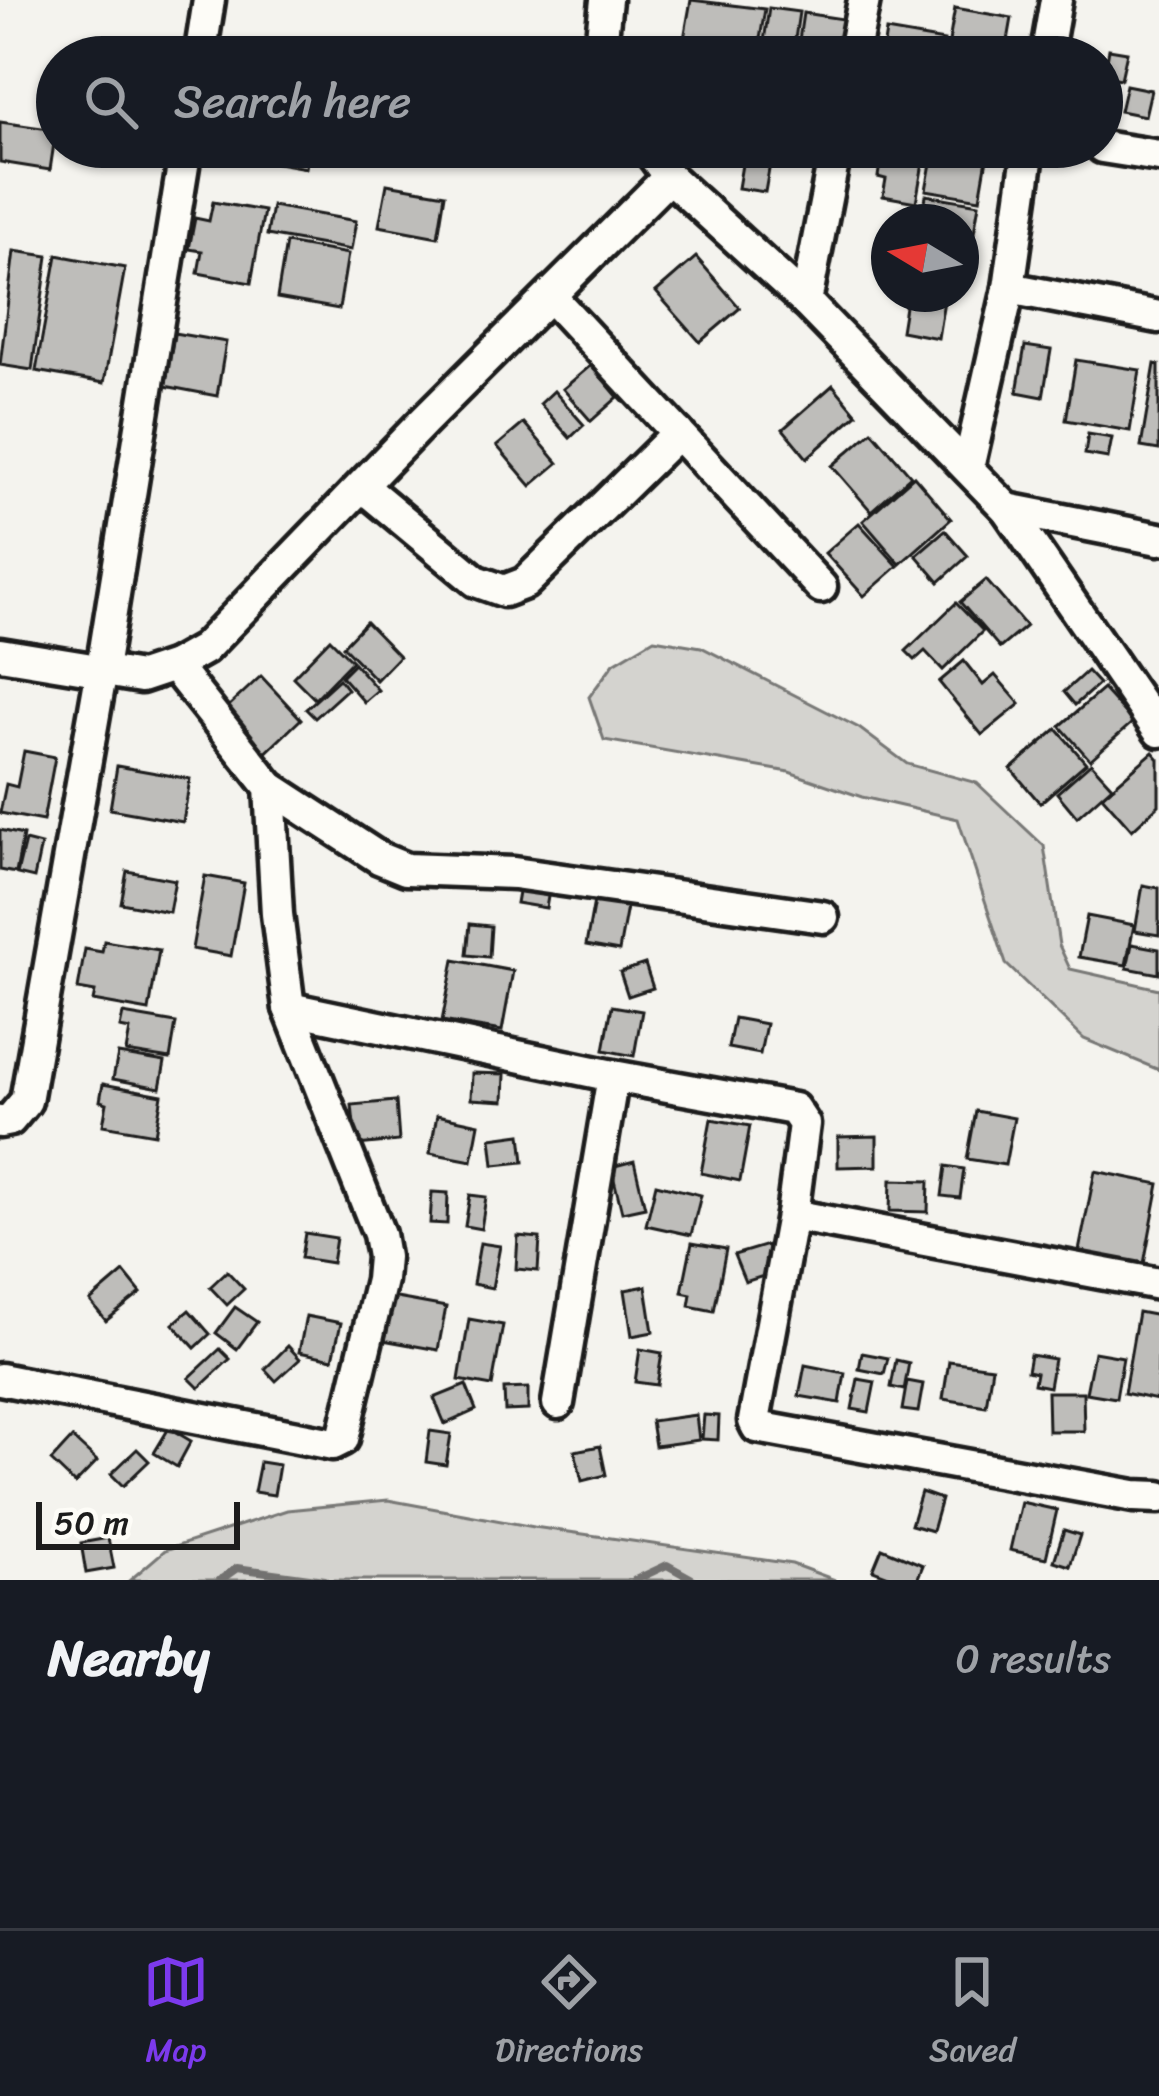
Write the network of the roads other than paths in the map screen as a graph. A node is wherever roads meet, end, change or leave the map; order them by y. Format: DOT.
graph roads {
  1 [pos="209,0"];
  2 [pos="606,0"];
  3 [pos="864,0"];
  4 [pos="1056,0"];
  5 [pos="203,36"];
  6 [pos="605,36"];
  7 [pos="857,36"];
  8 [pos="1050,36"];
  9 [pos="1123,150"];
  10 [pos="1159,156"];
  11 [pos="183,168"];
  12 [pos="662,168"];
  13 [pos="832,168"];
  14 [pos="1027,168"];
  15 [pos="669,177"];
  16 [pos="1009,288"];
  17 [pos="551,297"];
  18 [pos="806,302"];
  19 [pos="1159,317"];
  20 [pos="678,433"];
  21 [pos="968,468"];
  22 [pos="363,487"];
  23 [pos="1007,509"];
  24 [pos="1159,538"];
  25 [pos="821,587"];
  26 [pos="0,654"];
  27 [pos="174,666"];
  28 [pos="101,669"];
  29 [pos="1159,731"];
  30 [pos="270,787"];
  31 [pos="823,917"];
  32 [pos="289,1008"];
  33 [pos="613,1076"];
  34 [pos="0,1122"];
  35 [pos="792,1215"];
  36 [pos="1159,1285"];
  37 [pos="0,1379"];
  38 [pos="558,1403"];
  39 [pos="1159,1497"];
  1 -- 5 [label="street"];
  2 -- 6 [label="street"];
  3 -- 7 [label="street"];
  4 -- 8 [label="street"];
  9 -- 10 [label="street"];
  11 -- 28 [label="street"];
  12 -- 15 [label="street"];
  13 -- 18 [label="street"];
  14 -- 16 [label="street"];
  15 -- 17 [label="street"];
  15 -- 18 [label="street"];
  16 -- 19 [label="street"];
  16 -- 21 [label="street"];
  17 -- 20 [label="street"];
  17 -- 22 [label="street"];
  18 -- 21 [label="street"];
  20 -- 22 [label="street"];
  20 -- 25 [label="street"];
  21 -- 23 [label="street"];
  22 -- 27 [label="street"];
  23 -- 24 [label="street"];
  23 -- 29 [label="street"];
  26 -- 28 [label="street"];
  27 -- 28 [label="street"];
  27 -- 30 [label="street"];
  28 -- 34 [label="street"];
  30 -- 31 [label="street"];
  30 -- 32 [label="street"];
  32 -- 33 [label="street"];
  32 -- 37 [label="street"];
  33 -- 35 [label="street"];
  33 -- 38 [label="street"];
  35 -- 36 [label="street"];
  35 -- 39 [label="street"];
}
